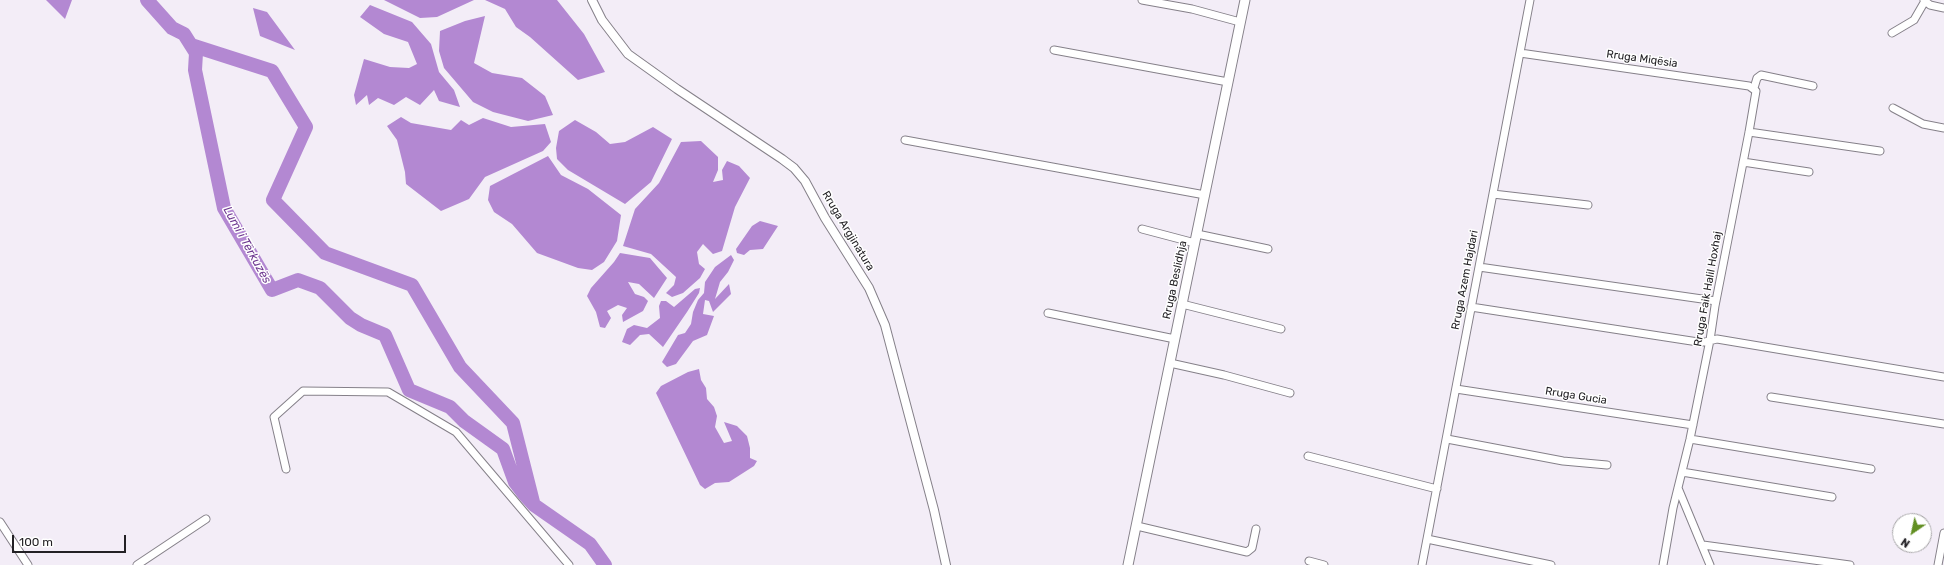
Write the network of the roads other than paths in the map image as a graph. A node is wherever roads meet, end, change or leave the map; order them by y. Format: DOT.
graph roads {
  1 [pos="592,0"];
  2 [pos="1142,0"];
  3 [pos="1245,0"];
  4 [pos="1529,0"];
  5 [pos="1925,1"];
  6 [pos="1944,8"];
  7 [pos="1240,22"];
  8 [pos="1892,33"];
  9 [pos="1054,50"];
  10 [pos="1520,52"];
  11 [pos="1228,82"];
  12 [pos="1813,86"];
  13 [pos="1755,91"];
  14 [pos="1893,108"];
  15 [pos="1944,128"];
  16 [pos="1749,132"];
  17 [pos="905,140"];
  18 [pos="1880,151"];
  19 [pos="1743,162"];
  20 [pos="1809,172"];
  21 [pos="1493,194"];
  22 [pos="1205,195"];
  23 [pos="1588,205"];
  24 [pos="1142,229"];
  25 [pos="1196,238"];
  26 [pos="1268,249"];
  27 [pos="1479,267"];
  28 [pos="1716,301"];
  29 [pos="1182,304"];
  30 [pos="1471,307"];
  31 [pos="1048,313"];
  32 [pos="1281,329"];
  33 [pos="1175,339"];
  34 [pos="1710,340"];
  35 [pos="1170,363"];
  36 [pos="1944,377"];
  37 [pos="1456,389"];
  38 [pos="1290,393"];
  39 [pos="1772,397"];
  40 [pos="1944,424"];
  41 [pos="1693,425"];
  42 [pos="1690,439"];
  43 [pos="1447,440"];
  44 [pos="1308,456"];
  45 [pos="1606,465"];
  46 [pos="286,469"];
  47 [pos="1871,469"];
  48 [pos="1682,472"];
  49 [pos="1678,488"];
  50 [pos="1437,489"];
  51 [pos="1832,497"];
  52 [pos="206,519"];
  53 [pos="0,522"];
  54 [pos="1137,526"];
  55 [pos="1256,529"];
  56 [pos="1944,533"];
  57 [pos="1427,539"];
  58 [pos="1703,545"];
  59 [pos="1309,562"];
  60 [pos="28,565"];
  61 [pos="137,565"];
  62 [pos="568,565"];
  63 [pos="946,565"];
  64 [pos="1128,565"];
  65 [pos="1324,565"];
  66 [pos="1422,565"];
  67 [pos="1550,565"];
  68 [pos="1663,565"];
  69 [pos="1710,565"];
  70 [pos="1850,565"];
  71 [pos="1938,565"];
  1 -- 63 [label="street, Rruga Argjinatura"];
  2 -- 7 [label="street"];
  3 -- 7 [label="main road, Rruga Beslidhja"];
  4 -- 10 [label="street, Rruga Azem Hajdari"];
  5 -- 6 [label="street"];
  5 -- 8 [label="street"];
  7 -- 11 [label="main road, Rruga Beslidhja"];
  9 -- 11 [label="street"];
  10 -- 13 [label="street, Rruga Miqësia"];
  10 -- 21 [label="street, Rruga Azem Hajdari"];
  11 -- 22 [label="main road, Rruga Beslidhja"];
  12 -- 13 [label="street"];
  13 -- 16 [label="street, Rruga Faik Halil Hoxhaj"];
  14 -- 15 [label="street"];
  16 -- 18 [label="street"];
  16 -- 19 [label="street, Rruga Faik Halil Hoxhaj"];
  17 -- 22 [label="street"];
  19 -- 20 [label="street"];
  19 -- 28 [label="street, Rruga Faik Halil Hoxhaj"];
  21 -- 23 [label="street"];
  21 -- 27 [label="street, Rruga Azem Hajdari"];
  22 -- 25 [label="main road, Rruga Beslidhja"];
  24 -- 25 [label="street"];
  25 -- 26 [label="street"];
  25 -- 29 [label="main road, Rruga Beslidhja"];
  27 -- 28 [label="street"];
  27 -- 30 [label="street, Rruga Azem Hajdari"];
  28 -- 34 [label="street, Rruga Faik Halil Hoxhaj"];
  29 -- 32 [label="street"];
  29 -- 33 [label="main road, Rruga Beslidhja"];
  30 -- 34 [label="street"];
  30 -- 37 [label="street, Rruga Azem Hajdari"];
  31 -- 33 [label="street"];
  33 -- 35 [label="main road, Rruga Beslidhja"];
  34 -- 36 [label="street"];
  34 -- 41 [label="street, Rruga Faik Halil Hoxhaj"];
  35 -- 38 [label="street"];
  35 -- 54 [label="main road, Rruga Beslidhja"];
  37 -- 41 [label="street, Rruga Gucia"];
  37 -- 43 [label="street, Rruga Azem Hajdari"];
  39 -- 40 [label="street"];
  41 -- 42 [label="street, Rruga Faik Halil Hoxhaj"];
  42 -- 47 [label="street"];
  42 -- 48 [label="street, Rruga Faik Halil Hoxhaj"];
  43 -- 45 [label="street"];
  43 -- 50 [label="street, Rruga Azem Hajdari"];
  44 -- 50 [label="street"];
  46 -- 62 [label="street"];
  48 -- 49 [label="street, Rruga Faik Halil Hoxhaj"];
  48 -- 51 [label="street"];
  49 -- 58 [label="street"];
  49 -- 68 [label="street, Rruga Faik Halil Hoxhaj"];
  50 -- 57 [label="street, Rruga Azem Hajdari"];
  52 -- 61 [label="street"];
  53 -- 60 [label="street"];
  54 -- 55 [label="street"];
  54 -- 64 [label="main road, Rruga Beslidhja"];
  56 -- 71 [label="street"];
  57 -- 66 [label="street, Rruga Azem Hajdari"];
  57 -- 67 [label="street"];
  58 -- 69 [label="street"];
  58 -- 70 [label="street"];
  59 -- 65 [label="street"];
}
